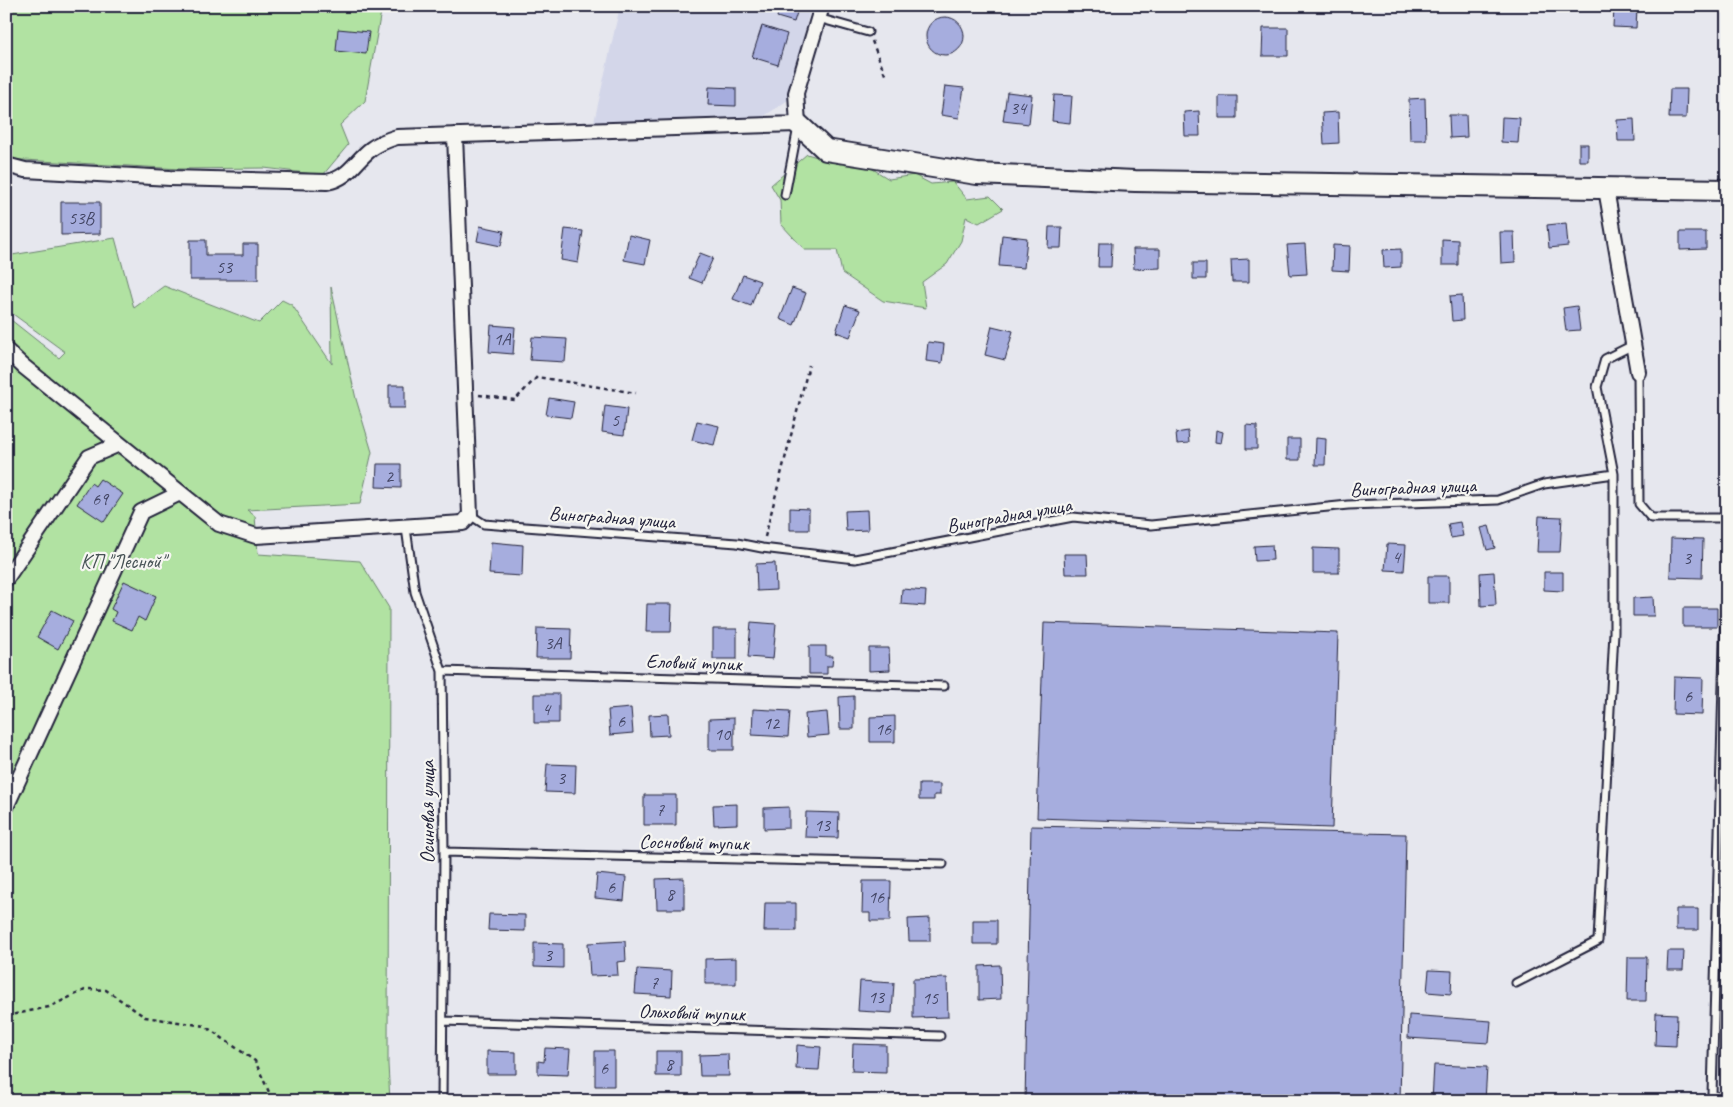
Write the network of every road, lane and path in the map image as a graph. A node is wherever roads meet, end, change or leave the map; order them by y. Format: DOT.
graph roads {
  1 [pos="820,12"];
  2 [pos="868,32"];
  3 [pos="886,77"];
  4 [pos="798,124"];
  5 [pos="455,135"];
  6 [pos="6,165"];
  7 [pos="1606,189"];
  8 [pos="1727,190"];
  9 [pos="785,195"];
  10 [pos="1633,345"];
  11 [pos="6,350"];
  12 [pos="809,365"];
  13 [pos="1638,372"];
  14 [pos="465,393"];
  15 [pos="636,393"];
  16 [pos="119,444"];
  17 [pos="1614,474"];
  18 [pos="180,493"];
  19 [pos="470,514"];
  20 [pos="1727,518"];
  21 [pos="406,528"];
  22 [pos="1727,534"];
  23 [pos="762,548"];
  24 [pos="6,579"];
  25 [pos="442,670"];
  26 [pos="944,686"];
  27 [pos="1724,706"];
  28 [pos="6,807"];
  29 [pos="444,852"];
  30 [pos="943,864"];
  31 [pos="1516,983"];
  32 [pos="6,1016"];
  33 [pos="443,1021"];
  34 [pos="940,1036"];
  35 [pos="1727,1097"];
  36 [pos="273,1101"];
  37 [pos="442,1101"];
  1 -- 2 [label="lane"];
  1 -- 4 [label="street"];
  2 -- 3 [label="path"];
  4 -- 5 [label="street"];
  4 -- 7 [label="street"];
  4 -- 9 [label="lane"];
  5 -- 6 [label="street"];
  5 -- 14 [label="street"];
  7 -- 8 [label="street"];
  7 -- 10 [label="street"];
  10 -- 13 [label="street"];
  10 -- 17 [label="lane"];
  11 -- 16 [label="street"];
  12 -- 23 [label="path"];
  13 -- 20 [label="lane"];
  14 -- 15 [label="path"];
  14 -- 19 [label="street"];
  16 -- 18 [label="street"];
  16 -- 24 [label="street"];
  17 -- 23 [label="lane, Виноградная улица"];
  17 -- 31 [label="lane"];
  18 -- 21 [label="street"];
  18 -- 28 [label="street"];
  19 -- 21 [label="street"];
  19 -- 23 [label="lane, Виноградная улица"];
  21 -- 25 [label="lane, Осиновая улица"];
  22 -- 27 [label="lane"];
  25 -- 26 [label="lane, Еловый тупик"];
  25 -- 29 [label="lane, Осиновая улица"];
  27 -- 35 [label="lane"];
  29 -- 30 [label="lane, Сосновый тупик"];
  29 -- 33 [label="lane, Осиновая улица"];
  32 -- 36 [label="path"];
  33 -- 34 [label="lane, Ольховый тупик"];
  33 -- 37 [label="lane, Осиновая улица"];
}
